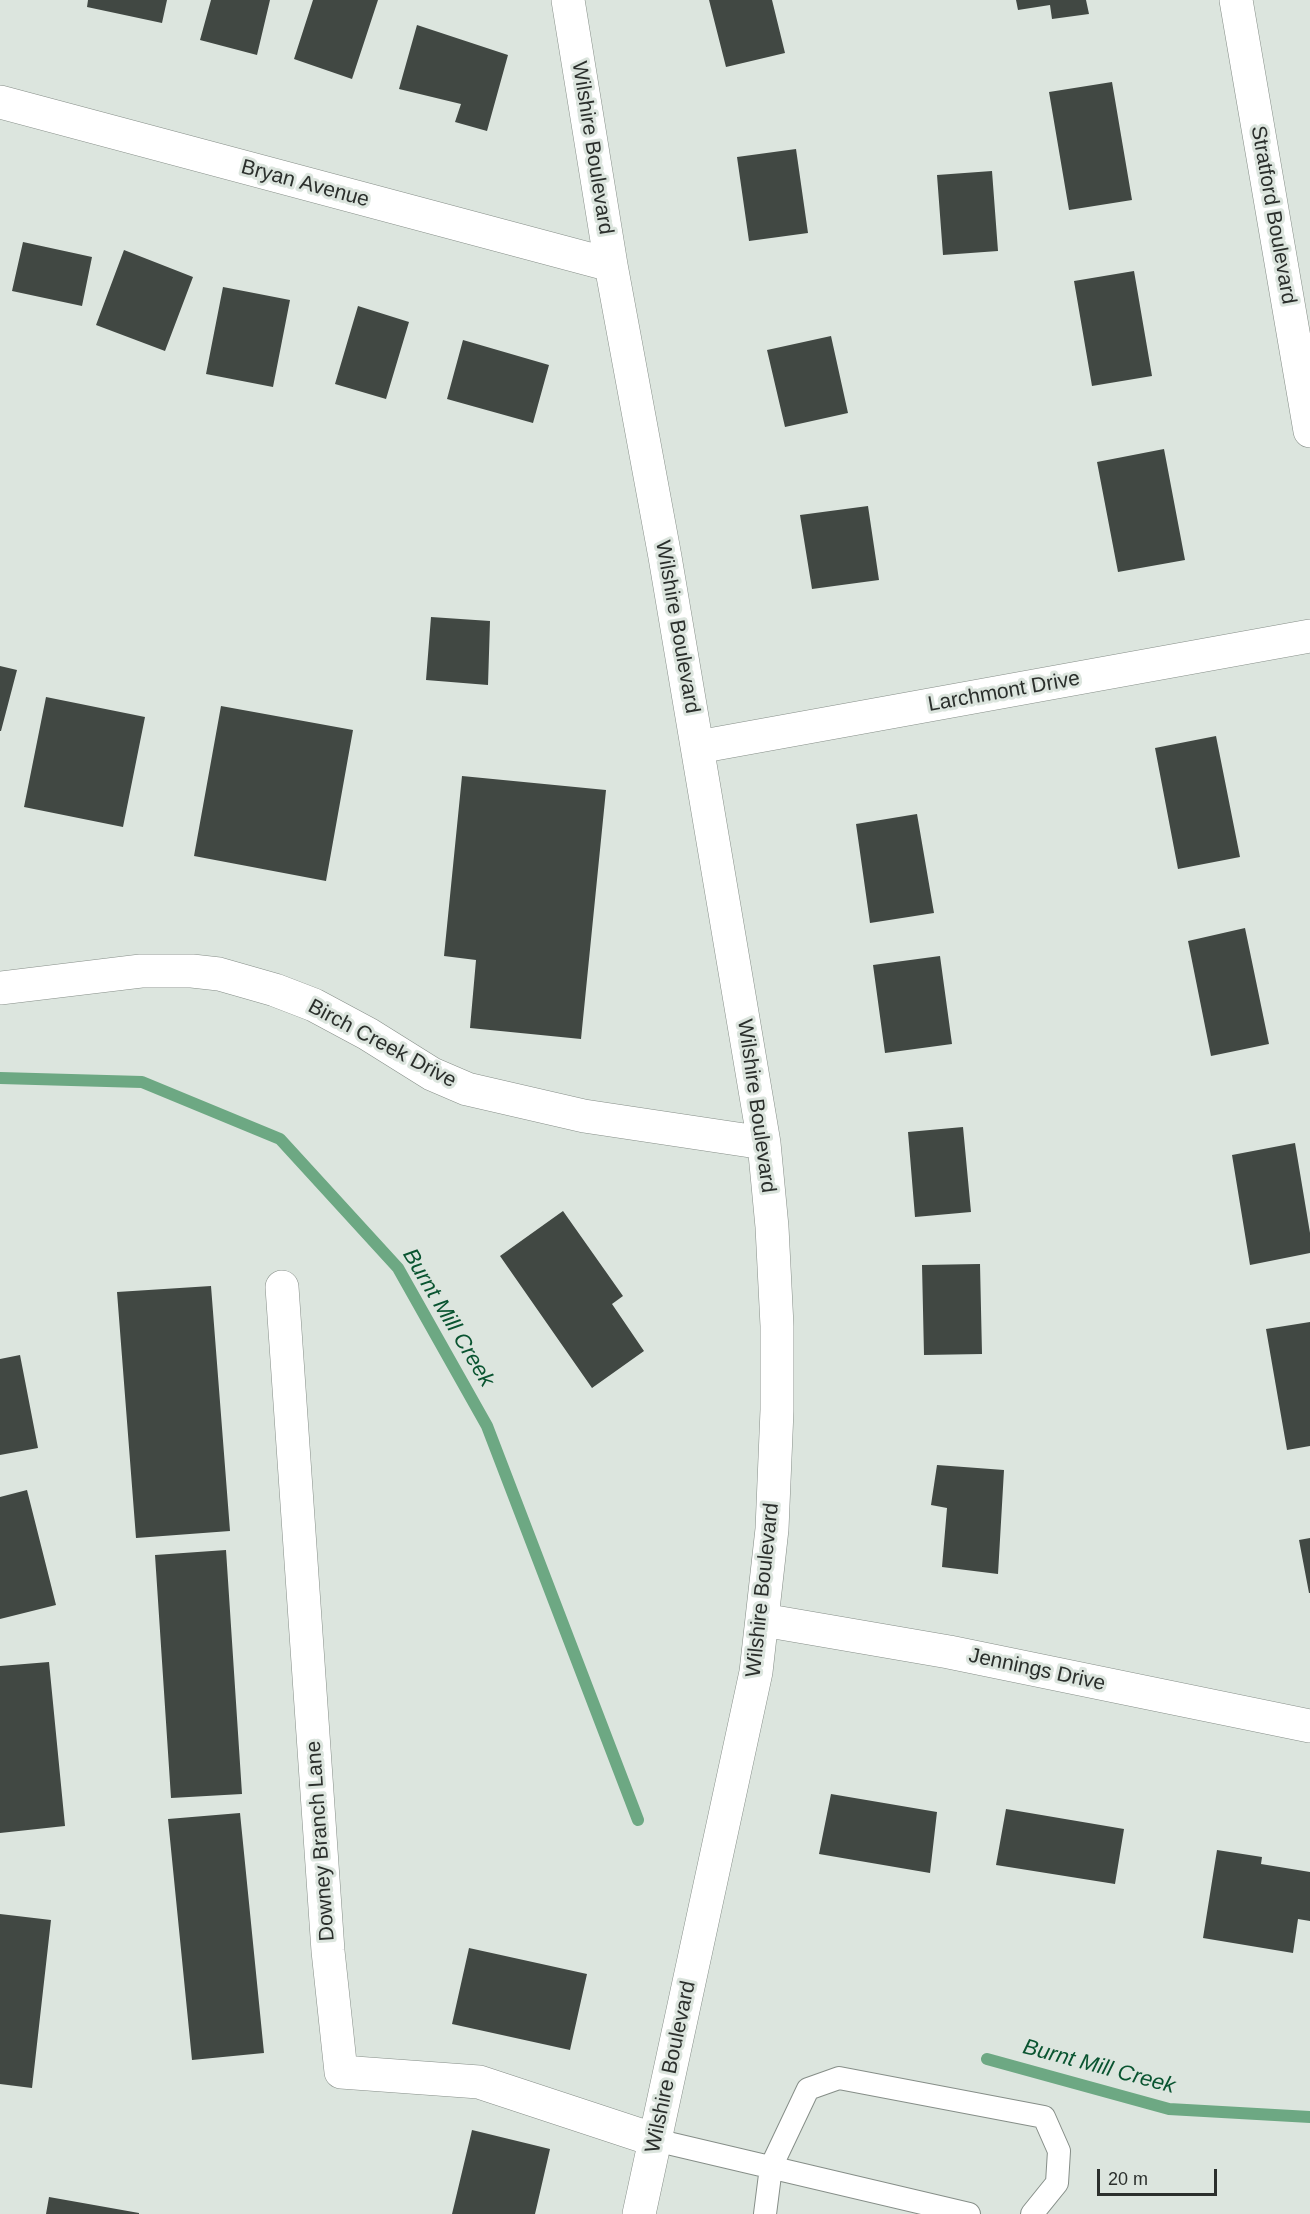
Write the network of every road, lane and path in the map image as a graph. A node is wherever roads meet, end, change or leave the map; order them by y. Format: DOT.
graph roads {
  1 [pos="568,0"];
  2 [pos="1236,0"];
  3 [pos="0,102"];
  4 [pos="610,265"];
  5 [pos="1310,431"];
  6 [pos="1310,636"];
  7 [pos="698,747"];
  8 [pos="0,988"];
  9 [pos="764,1143"];
  10 [pos="282,1287"];
  11 [pos="763,1620"];
  12 [pos="1310,1726"];
  13 [pos="655,2140"];
  14 [pos="771,2167"];
  15 [pos="639,2214"];
  16 [pos="765,2214"];
  17 [pos="969,2214"];
  18 [pos="1032,2214"];
  1 -- 4 [label="street, Wilshire Boulevard"];
  2 -- 5 [label="street, Stratford Boulevard"];
  3 -- 4 [label="street, Bryan Avenue"];
  4 -- 7 [label="street, Wilshire Boulevard"];
  6 -- 7 [label="street, Larchmont Drive"];
  7 -- 9 [label="street, Wilshire Boulevard"];
  8 -- 9 [label="street, Birch Creek Drive"];
  9 -- 11 [label="street, Wilshire Boulevard"];
  10 -- 13 [label="street, Downey Branch Lane"];
  11 -- 12 [label="street, Jennings Drive"];
  11 -- 13 [label="street, Wilshire Boulevard"];
  13 -- 14 [label="lane"];
  13 -- 15 [label="street, Wilshire Boulevard"];
  14 -- 16 [label="lane"];
  14 -- 17 [label="lane"];
  14 -- 18 [label="lane"];
}
